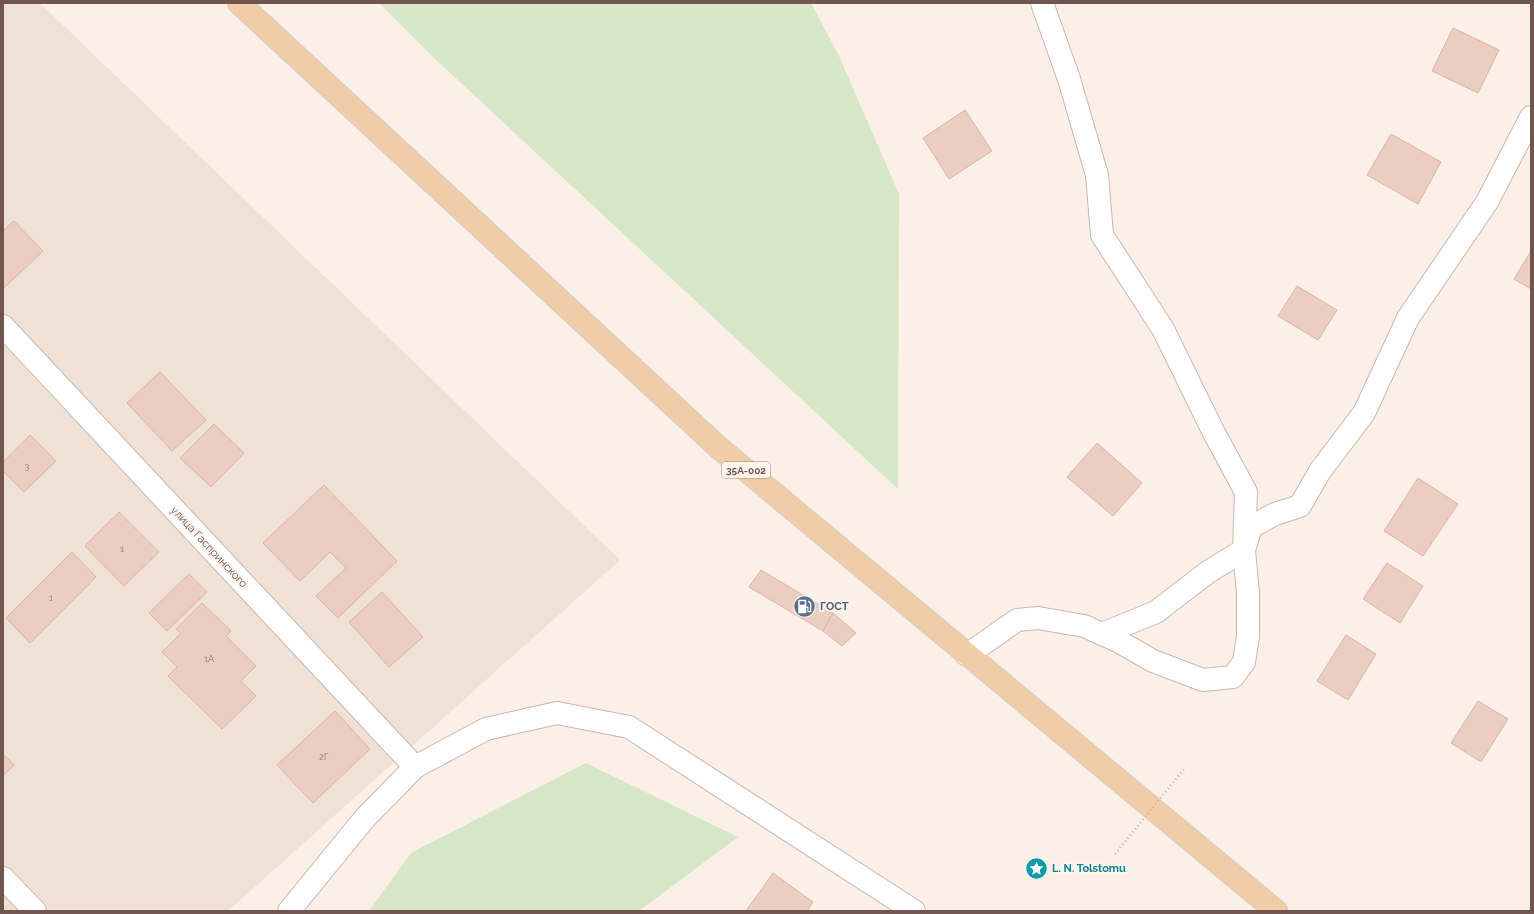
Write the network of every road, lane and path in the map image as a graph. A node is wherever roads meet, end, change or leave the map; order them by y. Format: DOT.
graph roads {
  1 [pos="239,3"];
  2 [pos="1042,3"];
  3 [pos="1531,117"];
  4 [pos="3,326"];
  5 [pos="1244,550"];
  6 [pos="1102,634"];
  7 [pos="968,654"];
  8 [pos="415,767"];
  9 [pos="1184,769"];
  10 [pos="1153,809"];
  11 [pos="1114,854"];
  12 [pos="3,878"];
  13 [pos="35,911"];
  14 [pos="289,911"];
  15 [pos="914,911"];
  16 [pos="1276,911"];
  1 -- 7 [label="main road, 35А-002"];
  2 -- 5 [label="street"];
  3 -- 5 [label="street"];
  4 -- 8 [label="street, улица Гаспринского"];
  5 -- 6 [label="street"];
  5 -- 6 [label="street"];
  6 -- 7 [label="street"];
  7 -- 10 [label="main road, 35А-002"];
  8 -- 14 [label="street"];
  8 -- 15 [label="street"];
  9 -- 10 [label="path, bridge"];
  10 -- 11 [label="path, bridge"];
  10 -- 16 [label="main road, 35А-002"];
  12 -- 13 [label="street"];
}
